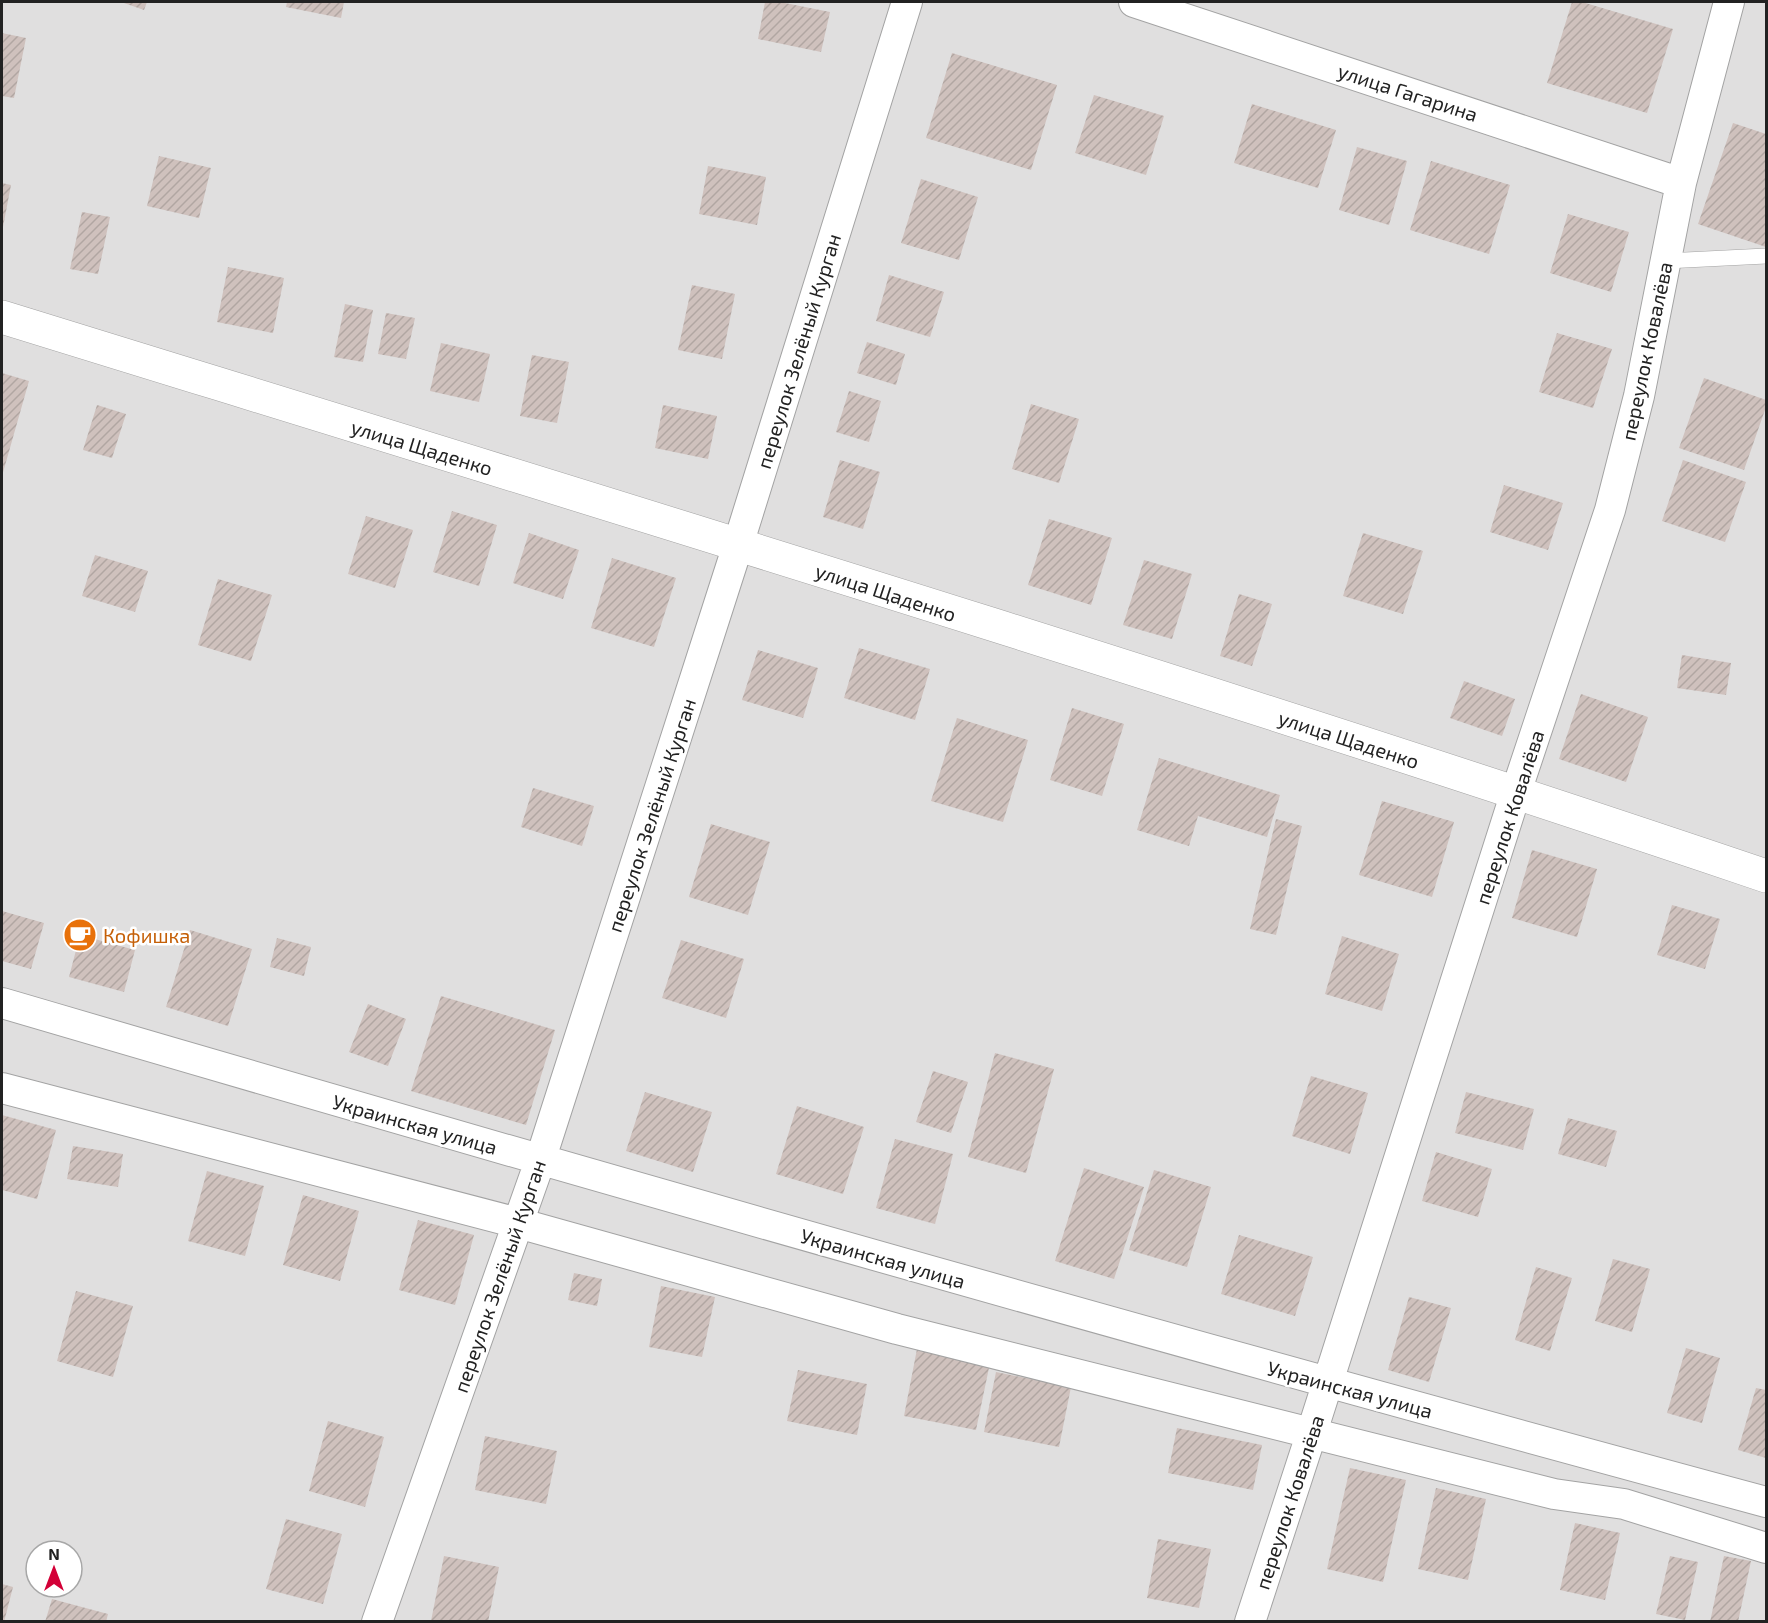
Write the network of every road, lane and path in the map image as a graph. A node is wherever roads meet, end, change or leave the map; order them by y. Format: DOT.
graph roads {
  1 [pos="907,2"];
  2 [pos="1134,2"];
  3 [pos="1729,2"];
  4 [pos="1681,183"];
  5 [pos="1767,256"];
  6 [pos="1665,261"];
  7 [pos="2,317"];
  8 [pos="738,545"];
  9 [pos="1516,792"];
  10 [pos="1767,876"];
  11 [pos="2,1003"];
  12 [pos="2,1088"];
  13 [pos="540,1161"];
  14 [pos="518,1223"];
  15 [pos="1327,1383"];
  16 [pos="1311,1435"];
  17 [pos="1767,1502"];
  18 [pos="1767,1548"];
  19 [pos="377,1622"];
  20 [pos="1250,1622"];
  1 -- 8 [label="street, переулок Зелёный Курган"];
  2 -- 4 [label="street, улица Гагарина"];
  3 -- 4 [label="street, переулок Ковалёва"];
  4 -- 6 [label="street, переулок Ковалёва"];
  5 -- 6 [label="lane"];
  6 -- 9 [label="street, переулок Ковалёва"];
  7 -- 8 [label="street, улица Щаденко"];
  8 -- 9 [label="street, улица Щаденко"];
  8 -- 13 [label="street, переулок Зелёный Курган"];
  9 -- 10 [label="street, улица Щаденко"];
  9 -- 15 [label="street, переулок Ковалёва"];
  11 -- 13 [label="street, Украинская улица"];
  12 -- 14 [label="street"];
  13 -- 14 [label="street, переулок Зелёный Курган"];
  13 -- 15 [label="street, Украинская улица"];
  14 -- 16 [label="street"];
  14 -- 19 [label="street, переулок Зелёный Курган"];
  15 -- 16 [label="street, переулок Ковалёва"];
  15 -- 17 [label="street, Украинская улица"];
  16 -- 18 [label="street"];
  16 -- 20 [label="street, переулок Ковалёва"];
}
